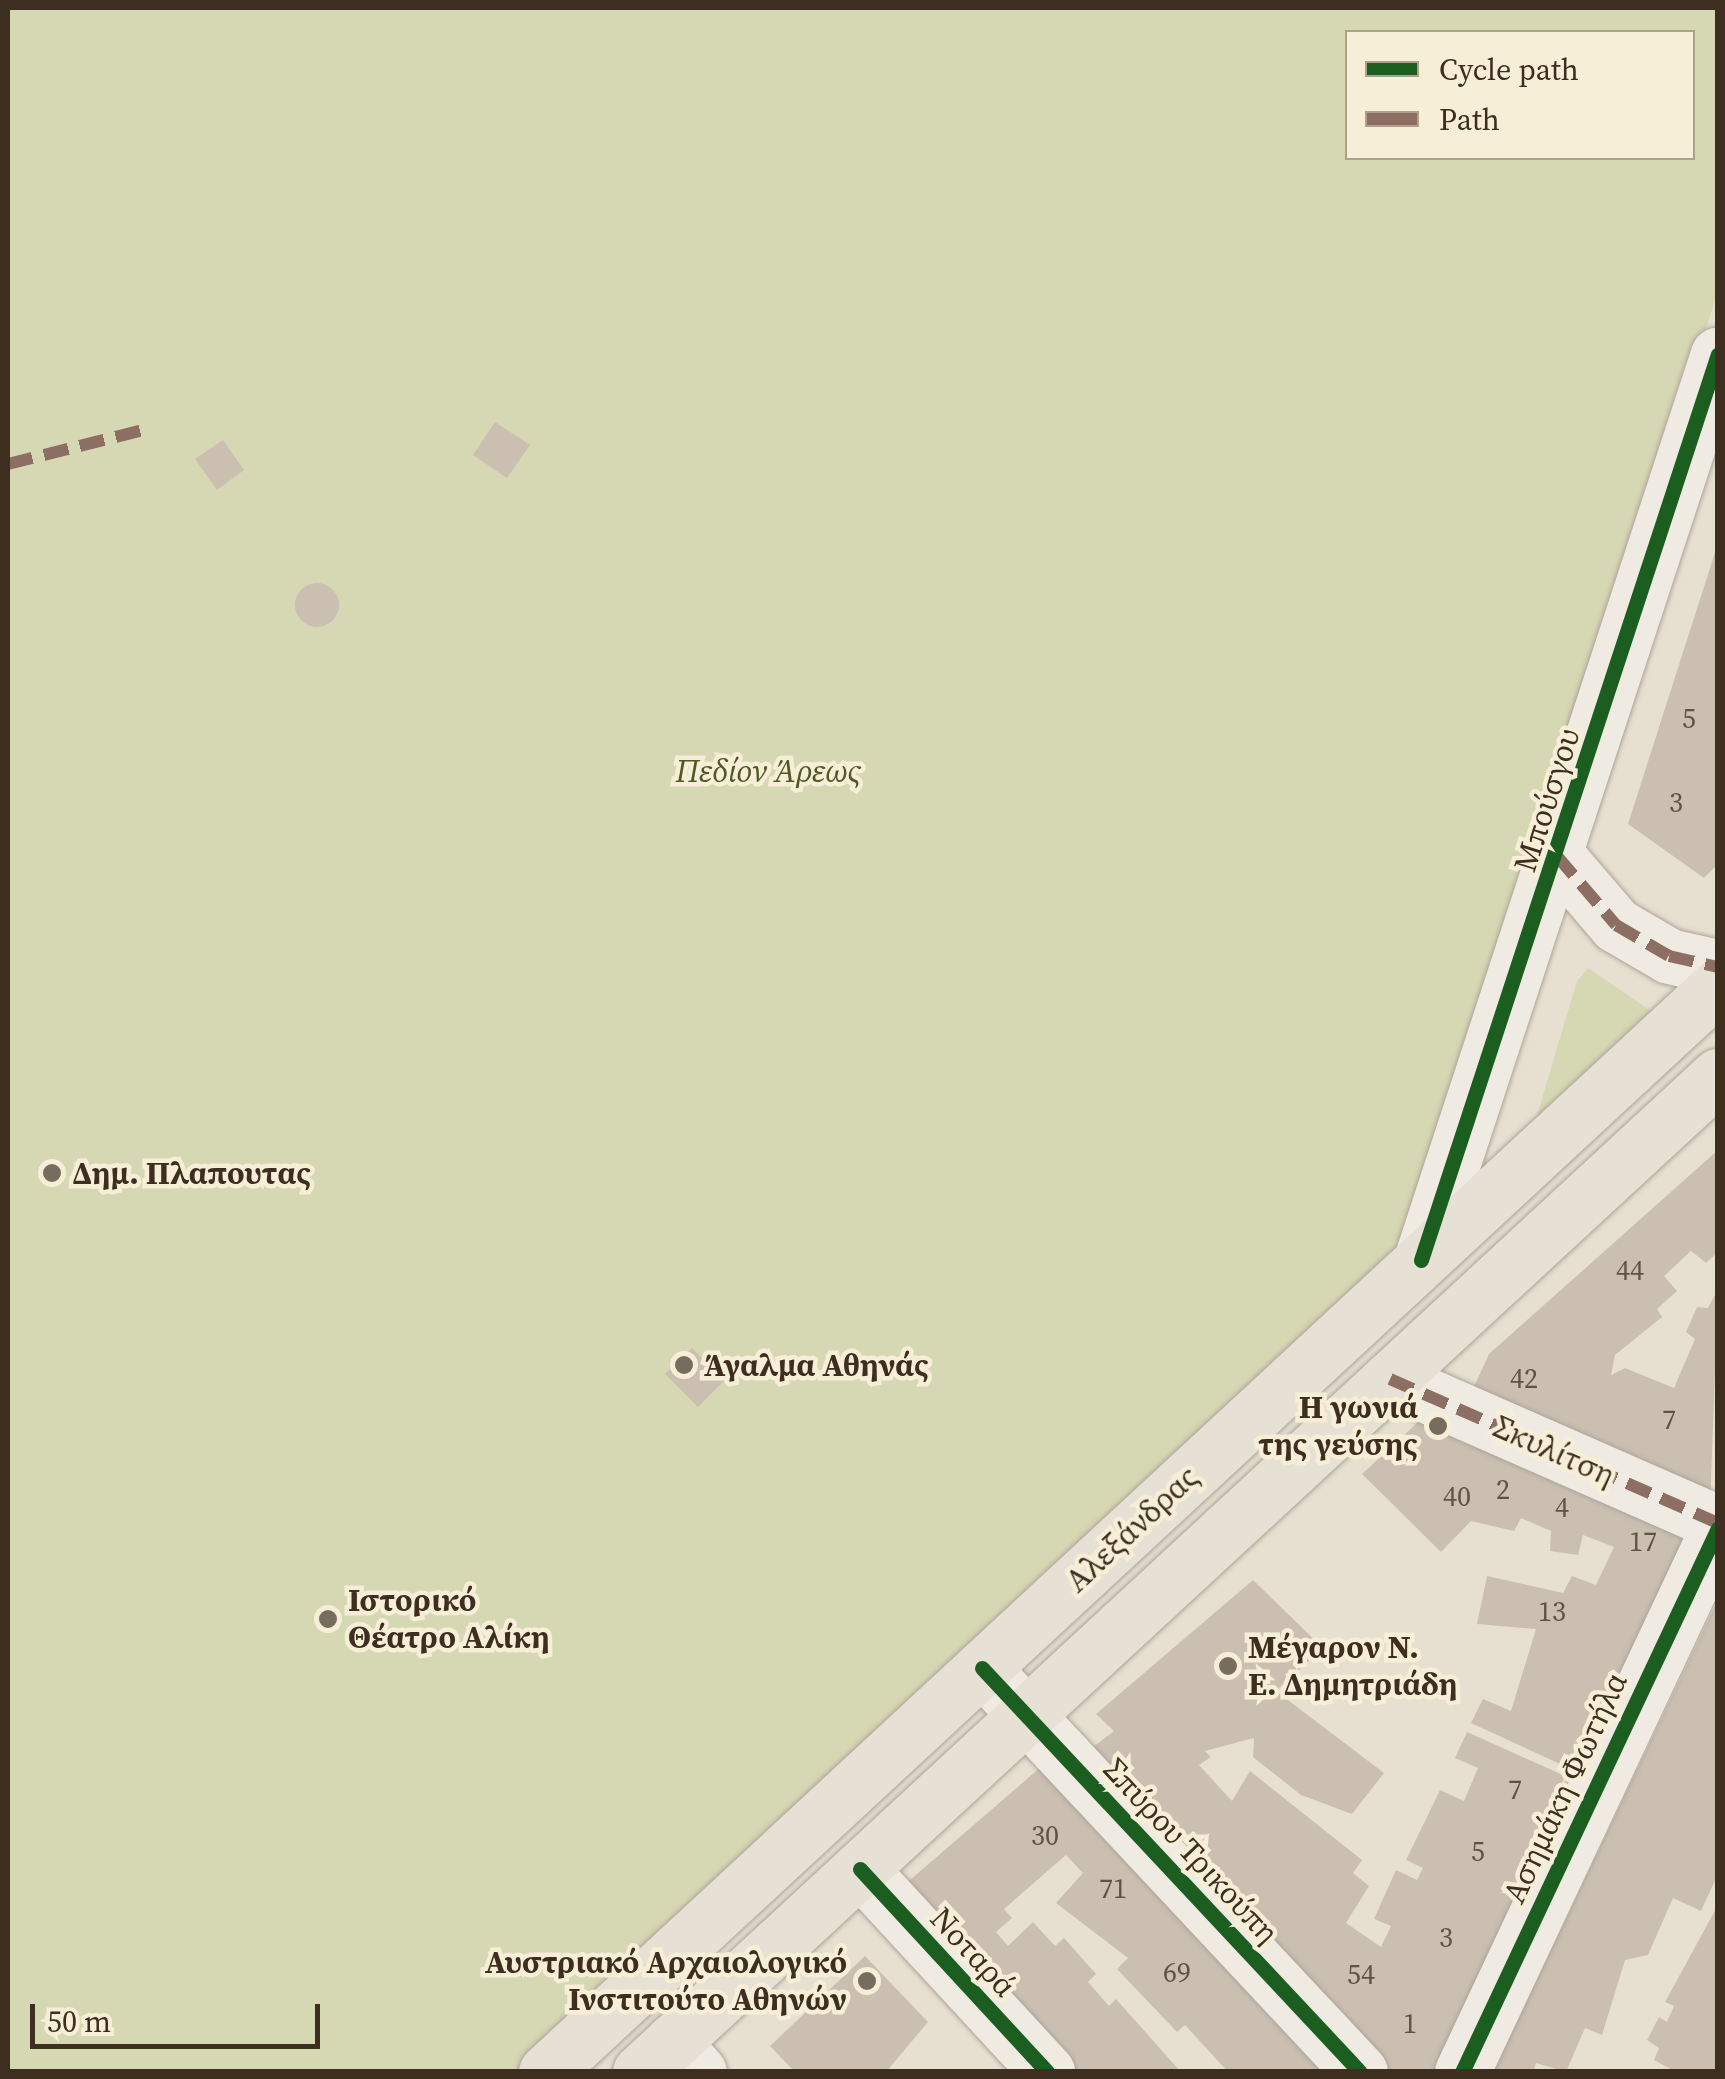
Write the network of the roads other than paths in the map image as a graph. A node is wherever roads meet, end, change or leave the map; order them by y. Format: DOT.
graph roads {
  1 [pos="1718,354"];
  2 [pos="1718,435"];
  3 [pos="1679,478"];
  4 [pos="1558,856"];
  5 [pos="1718,967"];
  6 [pos="1718,986"];
  7 [pos="1718,1076"];
  8 [pos="1421,1260"];
  9 [pos="1390,1379"];
  10 [pos="1718,1526"];
  11 [pos="982,1668"];
  12 [pos="1026,1716"];
  13 [pos="860,1869"];
  14 [pos="670,2062"];
  15 [pos="546,2072"];
  16 [pos="1047,2072"];
  17 [pos="1360,2072"];
  18 [pos="1462,2072"];
  1 -- 3 [label="street, Μπούσγου"];
  2 -- 3 [label="street"];
  3 -- 4 [label="street, Μπούσγου"];
  4 -- 5 [label="street"];
  4 -- 8 [label="street, Μπούσγου"];
  6 -- 8 [label="main road, Αλεξάνδρας"];
  7 -- 9 [label="main road, Αλεξάνδρας"];
  8 -- 11 [label="main road, Αλεξάνδρας"];
  9 -- 10 [label="street, Σκυλίτση"];
  9 -- 12 [label="main road, Αλεξάνδρας"];
  10 -- 18 [label="street, Ασημάκη Φωτήλα"];
  11 -- 12 [label="street, Σπύρου Τρικούπη"];
  11 -- 15 [label="main road, Αλεξάνδρας"];
  12 -- 13 [label="main road, Αλεξάνδρας"];
  12 -- 17 [label="street, Σπύρου Τρικούπη"];
  13 -- 14 [label="main road, Αλεξάνδρας"];
  13 -- 16 [label="street, Νοταρά"];
}
